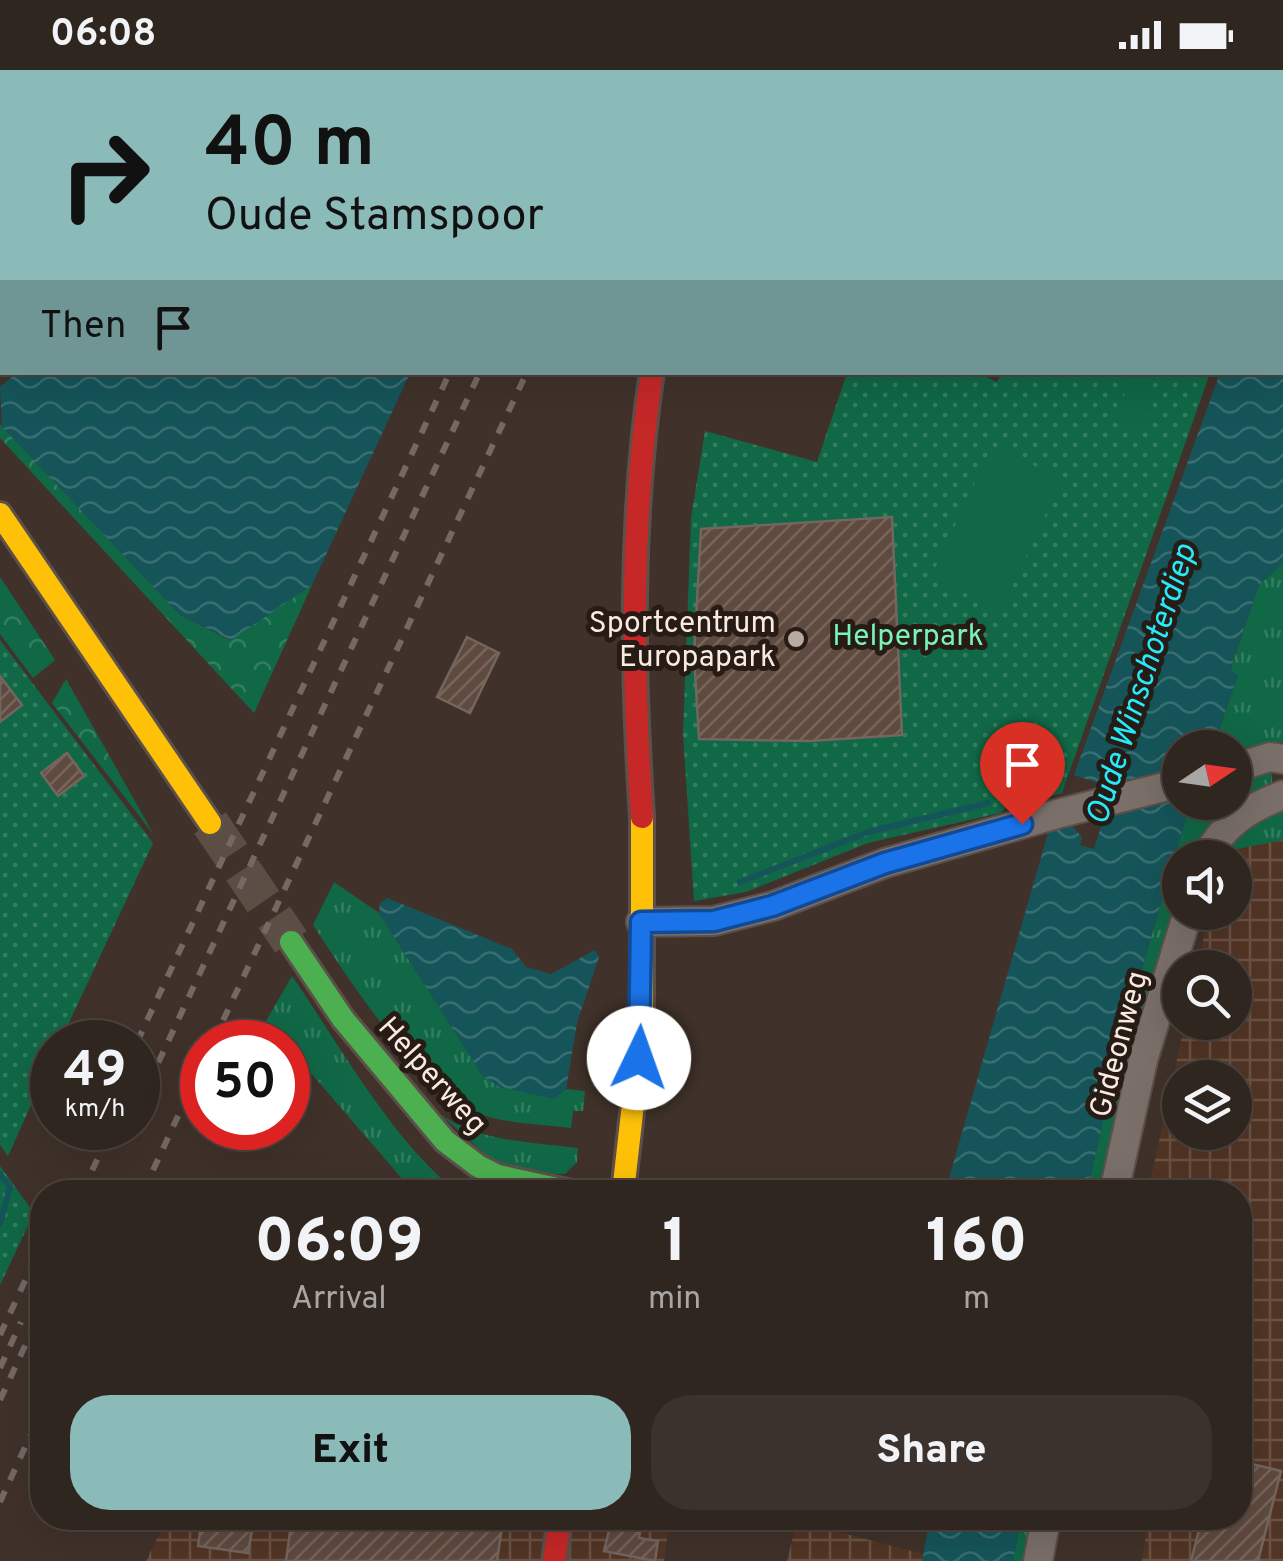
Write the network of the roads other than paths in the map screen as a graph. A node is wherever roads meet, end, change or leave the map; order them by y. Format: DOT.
graph roads {
  1 [pos="652,375"];
  2 [pos="0,514"];
  3 [pos="0,532"];
  4 [pos="1283,759"];
  5 [pos="1252,763"];
  6 [pos="1162,788"];
  7 [pos="1283,795"];
  8 [pos="1220,840"];
  9 [pos="641,922"];
  10 [pos="1183,930"];
  11 [pos="612,1084"];
  12 [pos="461,1180"];
  13 [pos="516,1180"];
  14 [pos="624,1180"];
  15 [pos="1117,1180"];
  16 [pos="558,1530"];
  17 [pos="1044,1530"];
  18 [pos="554,1561"];
  19 [pos="1038,1561"];
  1 -- 9 [label="street"];
  2 -- 3 [label="street"];
  4 -- 5 [label="street"];
  6 -- 9 [label="street"];
  7 -- 8 [label="street"];
  9 -- 11 [label="street"];
  9 -- 14 [label="street"];
  10 -- 15 [label="street, Gideonweg"];
  12 -- 13 [label="street, Helperweg"];
  16 -- 18 [label="street"];
  17 -- 19 [label="street"];
}
